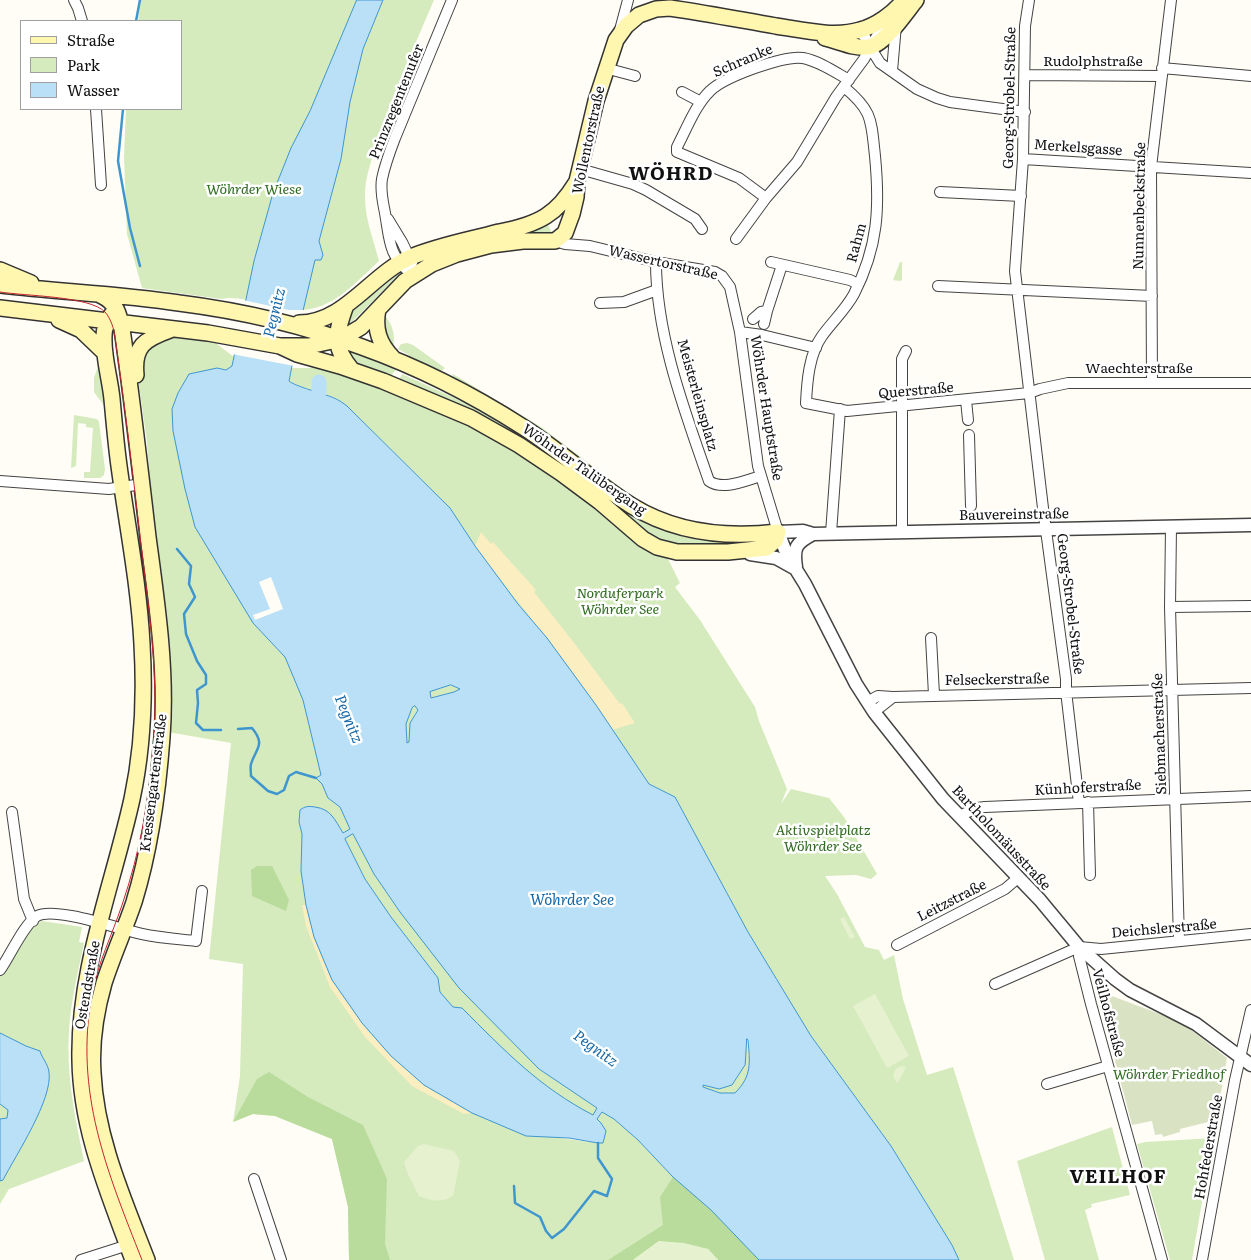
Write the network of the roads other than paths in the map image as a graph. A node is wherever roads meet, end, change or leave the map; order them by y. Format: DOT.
graph roads {
  1 [pos="74,0"];
  2 [pos="452,0"];
  3 [pos="628,0"];
  4 [pos="1029,0"];
  5 [pos="1171,0"];
  6 [pos="907,1"];
  7 [pos="665,4"];
  8 [pos="82,20"];
  9 [pos="896,24"];
  10 [pos="805,31"];
  11 [pos="859,31"];
  12 [pos="618,36"];
  13 [pos="870,48"];
  14 [pos="606,68"];
  15 [pos="892,71"];
  16 [pos="1162,72"];
  17 [pos="1025,75"];
  18 [pos="635,76"];
  19 [pos="1251,76"];
  20 [pos="846,83"];
  21 [pos="682,92"];
  22 [pos="701,102"];
  23 [pos="96,110"];
  24 [pos="1024,112"];
  25 [pos="1023,159"];
  26 [pos="1152,167"];
  27 [pos="1251,173"];
  28 [pos="578,175"];
  29 [pos="102,185"];
  30 [pos="940,192"];
  31 [pos="1021,196"];
  32 [pos="766,198"];
  33 [pos="702,229"];
  34 [pos="567,230"];
  35 [pos="522,234"];
  36 [pos="736,239"];
  37 [pos="555,241"];
  38 [pos="590,246"];
  39 [pos="404,260"];
  40 [pos="656,262"];
  41 [pos="771,262"];
  42 [pos="782,265"];
  43 [pos="0,270"];
  44 [pos="413,275"];
  45 [pos="858,284"];
  46 [pos="0,285"];
  47 [pos="938,286"];
  48 [pos="730,287"];
  49 [pos="1017,289"];
  50 [pos="48,290"];
  51 [pos="657,290"];
  52 [pos="100,295"];
  53 [pos="1152,296"];
  54 [pos="133,297"];
  55 [pos="600,303"];
  56 [pos="346,305"];
  57 [pos="0,308"];
  58 [pos="378,309"];
  59 [pos="768,311"];
  60 [pos="46,314"];
  61 [pos="115,317"];
  62 [pos="753,319"];
  63 [pos="764,324"];
  64 [pos="298,325"];
  65 [pos="174,329"];
  66 [pos="740,332"];
  67 [pos="338,339"];
  68 [pos="816,348"];
  69 [pos="298,350"];
  70 [pos="906,351"];
  71 [pos="105,353"];
  72 [pos="394,359"];
  73 [pos="416,369"];
  74 [pos="352,370"];
  75 [pos="1152,383"];
  76 [pos="1251,383"];
  77 [pos="400,388"];
  78 [pos="1029,393"];
  79 [pos="966,400"];
  80 [pos="806,402"];
  81 [pos="902,406"];
  82 [pos="840,409"];
  83 [pos="968,420"];
  84 [pos="134,424"];
  85 [pos="968,435"];
  86 [pos="761,476"];
  87 [pos="0,481"];
  88 [pos="142,484"];
  89 [pos="122,488"];
  90 [pos="600,502"];
  91 [pos="627,503"];
  92 [pos="971,506"];
  93 [pos="1251,525"];
  94 [pos="1171,527"];
  95 [pos="1046,529"];
  96 [pos="778,532"];
  97 [pos="902,532"];
  98 [pos="831,533"];
  99 [pos="813,534"];
  100 [pos="728,552"];
  101 [pos="796,569"];
  102 [pos="1251,606"];
  103 [pos="1170,607"];
  104 [pos="931,638"];
  105 [pos="1251,688"];
  106 [pos="1172,689"];
  107 [pos="1066,691"];
  108 [pos="934,695"];
  109 [pos="871,707"];
  110 [pos="1251,796"];
  111 [pos="1176,798"];
  112 [pos="1083,802"];
  113 [pos="12,812"];
  114 [pos="959,816"];
  115 [pos="1090,875"];
  116 [pos="1018,878"];
  117 [pos="202,891"];
  118 [pos="33,921"];
  119 [pos="100,922"];
  120 [pos="125,929"];
  121 [pos="1251,934"];
  122 [pos="1179,941"];
  123 [pos="897,945"];
  124 [pos="1079,947"];
  125 [pos="0,970"];
  126 [pos="995,984"];
  127 [pos="1251,1010"];
  128 [pos="1239,1058"];
  129 [pos="1251,1065"];
  130 [pos="1108,1066"];
  131 [pos="1047,1084"];
  132 [pos="254,1179"];
  133 [pos="128,1245"];
  134 [pos="81,1260"];
  135 [pos="133,1260"];
  136 [pos="147,1260"];
  137 [pos="281,1260"];
  138 [pos="1162,1260"];
  139 [pos="1202,1260"];
  1 -- 8 [label="street"];
  2 -- 39 [label="street, Prinzregentenufer"];
  3 -- 12 [label="street"];
  4 -- 17 [label="street, Georg-Strobel-Straße"];
  5 -- 16 [label="street, Nunnenbeckstraße"];
  6 -- 9 [label="main road"];
  6 -- 11 [label="main road"];
  6 -- 13 [label="street"];
  7 -- 10 [label="main road"];
  7 -- 12 [label="main road"];
  9 -- 13 [label="main road"];
  9 -- 15 [label="street"];
  10 -- 11 [label="main road"];
  10 -- 13 [label="main road"];
  11 -- 13 [label="street"];
  12 -- 14 [label="main road, Wollentorstraße"];
  13 -- 15 [label="street"];
  13 -- 20 [label="street"];
  14 -- 18 [label="street"];
  14 -- 28 [label="main road, Wollentorstraße"];
  15 -- 24 [label="street"];
  16 -- 17 [label="street, Rudolphstraße"];
  16 -- 19 [label="street, Rudolphstraße"];
  16 -- 26 [label="street, Nunnenbeckstraße"];
  17 -- 24 [label="street, Georg-Strobel-Straße"];
  20 -- 22 [label="street, Schranke"];
  20 -- 32 [label="street"];
  20 -- 45 [label="street, Rahm"];
  21 -- 22 [label="street"];
  22 -- 32 [label="street, Schranke"];
  23 -- 29 [label="street"];
  24 -- 25 [label="street, Georg-Strobel-Straße"];
  25 -- 26 [label="street, Merkelsgasse"];
  25 -- 31 [label="street, Georg-Strobel-Straße"];
  26 -- 27 [label="street, Merkelsgasse"];
  26 -- 53 [label="street, Nunnenbeckstraße"];
  28 -- 33 [label="street"];
  28 -- 34 [label="main road, Wollentorstraße"];
  28 -- 35 [label="main road, Wassertorstraße"];
  30 -- 31 [label="street"];
  31 -- 49 [label="street, Georg-Strobel-Straße"];
  32 -- 36 [label="street"];
  34 -- 37 [label="main road"];
  34 -- 38 [label="street, Wassertorstraße"];
  35 -- 37 [label="main road, Wassertorstraße"];
  35 -- 39 [label="main road, Wassertorstraße"];
  35 -- 44 [label="main road, Wassertorstraße"];
  37 -- 38 [label="street, Wassertorstraße"];
  38 -- 40 [label="street, Wassertorstraße"];
  39 -- 44 [label="street, Prinzregentenufer"];
  39 -- 56 [label="main road, Wassertorstraße"];
  40 -- 48 [label="street, Wassertorstraße"];
  40 -- 51 [label="street, Meisterleinsplatz"];
  41 -- 42 [label="street"];
  42 -- 45 [label="street"];
  42 -- 59 [label="street"];
  43 -- 50 [label="main road"];
  44 -- 58 [label="main road, Wassertorstraße"];
  45 -- 68 [label="street, Rahm"];
  46 -- 50 [label="main road"];
  47 -- 49 [label="street"];
  48 -- 66 [label="street, Wöhrder Hauptstraße"];
  49 -- 53 [label="street"];
  49 -- 78 [label="street, Georg-Strobel-Straße"];
  50 -- 52 [label="main road"];
  51 -- 55 [label="street"];
  51 -- 86 [label="street, Meisterleinsplatz"];
  52 -- 54 [label="main road"];
  52 -- 61 [label="main road"];
  53 -- 75 [label="street, Nunnenbeckstraße"];
  54 -- 61 [label="main road"];
  54 -- 64 [label="main road, Wöhrder Talübergang"];
  56 -- 64 [label="main road, Wassertorstraße"];
  56 -- 67 [label="main road"];
  57 -- 60 [label="main road"];
  58 -- 67 [label="main road, Wassertorstraße"];
  58 -- 72 [label="main road"];
  59 -- 62 [label="street"];
  59 -- 63 [label="street"];
  60 -- 61 [label="main road"];
  60 -- 71 [label="main road"];
  61 -- 65 [label="main road"];
  61 -- 71 [label="main road, Kressengartenstraße"];
  61 -- 84 [label="main road, Kressengartenstraße"];
  64 -- 67 [label="main road, Wöhrder Talübergang"];
  65 -- 69 [label="main road"];
  65 -- 84 [label="main road, Kressengartenstraße"];
  66 -- 68 [label="street"];
  66 -- 86 [label="street, Wöhrder Hauptstraße"];
  67 -- 69 [label="main road"];
  67 -- 72 [label="main road, Wöhrder Talübergang"];
  67 -- 74 [label="main road"];
  68 -- 80 [label="street, Rahm"];
  69 -- 74 [label="main road, Wöhrder Talübergang"];
  70 -- 81 [label="street"];
  71 -- 89 [label="main road, Kressengartenstraße"];
  72 -- 73 [label="main road, Wöhrder Talübergang"];
  73 -- 77 [label="main road"];
  73 -- 91 [label="main road, Wöhrder Talübergang"];
  74 -- 77 [label="main road, Wöhrder Talübergang"];
  75 -- 76 [label="street, Waechterstraße"];
  75 -- 78 [label="street, Waechterstraße"];
  77 -- 90 [label="main road, Wöhrder Talübergang"];
  78 -- 79 [label="street, Querstraße"];
  78 -- 95 [label="street, Georg-Strobel-Straße"];
  79 -- 81 [label="street, Querstraße"];
  79 -- 83 [label="street"];
  80 -- 82 [label="street, Querstraße"];
  81 -- 82 [label="street, Querstraße"];
  81 -- 97 [label="street"];
  82 -- 98 [label="street"];
  84 -- 88 [label="main road, Kressengartenstraße"];
  85 -- 92 [label="street"];
  86 -- 96 [label="street, Wöhrder Hauptstraße"];
  87 -- 89 [label="street"];
  88 -- 89 [label="street"];
  88 -- 120 [label="main road, Kressengartenstraße"];
  89 -- 119 [label="main road, Kressengartenstraße"];
  90 -- 91 [label="main road"];
  90 -- 100 [label="main road, Wöhrder Talübergang"];
  91 -- 96 [label="main road, Wöhrder Talübergang"];
  93 -- 94 [label="street, Bauvereinstraße"];
  94 -- 95 [label="street, Bauvereinstraße"];
  94 -- 103 [label="street, Siebmacherstraße"];
  95 -- 97 [label="street, Bauvereinstraße"];
  95 -- 107 [label="street, Georg-Strobel-Straße"];
  96 -- 99 [label="street, Bauvereinstraße"];
  96 -- 100 [label="main road, Wöhrder Talübergang"];
  96 -- 101 [label="street, Bartholomäusstraße"];
  97 -- 98 [label="street, Bauvereinstraße"];
  98 -- 99 [label="street, Bauvereinstraße"];
  99 -- 101 [label="street"];
  100 -- 101 [label="street"];
  101 -- 109 [label="street, Bartholomäusstraße"];
  102 -- 103 [label="street"];
  103 -- 106 [label="street, Siebmacherstraße"];
  104 -- 108 [label="street"];
  105 -- 106 [label="street, Felseckerstraße"];
  106 -- 107 [label="street, Felseckerstraße"];
  106 -- 111 [label="street, Siebmacherstraße"];
  107 -- 108 [label="street, Felseckerstraße"];
  107 -- 112 [label="street, Georg-Strobel-Straße"];
  108 -- 109 [label="street, Felseckerstraße"];
  109 -- 114 [label="street, Bartholomäusstraße"];
  110 -- 111 [label="street, Künhoferstraße"];
  111 -- 112 [label="street, Künhoferstraße"];
  111 -- 122 [label="street, Siebmacherstraße"];
  112 -- 114 [label="street, Künhoferstraße"];
  112 -- 115 [label="street, Georg-Strobel-Straße"];
  113 -- 118 [label="street"];
  114 -- 116 [label="street, Bartholomäusstraße"];
  116 -- 123 [label="street, Leitzstraße"];
  116 -- 124 [label="street, Bartholomäusstraße"];
  117 -- 120 [label="street"];
  118 -- 119 [label="street"];
  118 -- 125 [label="street"];
  119 -- 120 [label="street, Ostendstraße"];
  119 -- 133 [label="main road, Ostendstraße"];
  120 -- 136 [label="main road, Ostendstraße"];
  121 -- 122 [label="street, Deichslerstraße"];
  122 -- 124 [label="street, Deichslerstraße"];
  124 -- 126 [label="street"];
  124 -- 128 [label="street, Bartholomäusstraße"];
  124 -- 130 [label="street, Veilhofstraße"];
  127 -- 128 [label="street, Hohfederstraße"];
  128 -- 129 [label="street, Bartholomäusstraße"];
  128 -- 139 [label="street, Hohfederstraße"];
  130 -- 131 [label="street"];
  130 -- 138 [label="street, Veilhofstraße"];
  132 -- 137 [label="street"];
  133 -- 134 [label="street"];
  133 -- 135 [label="main road, Ostendstraße"];
}
